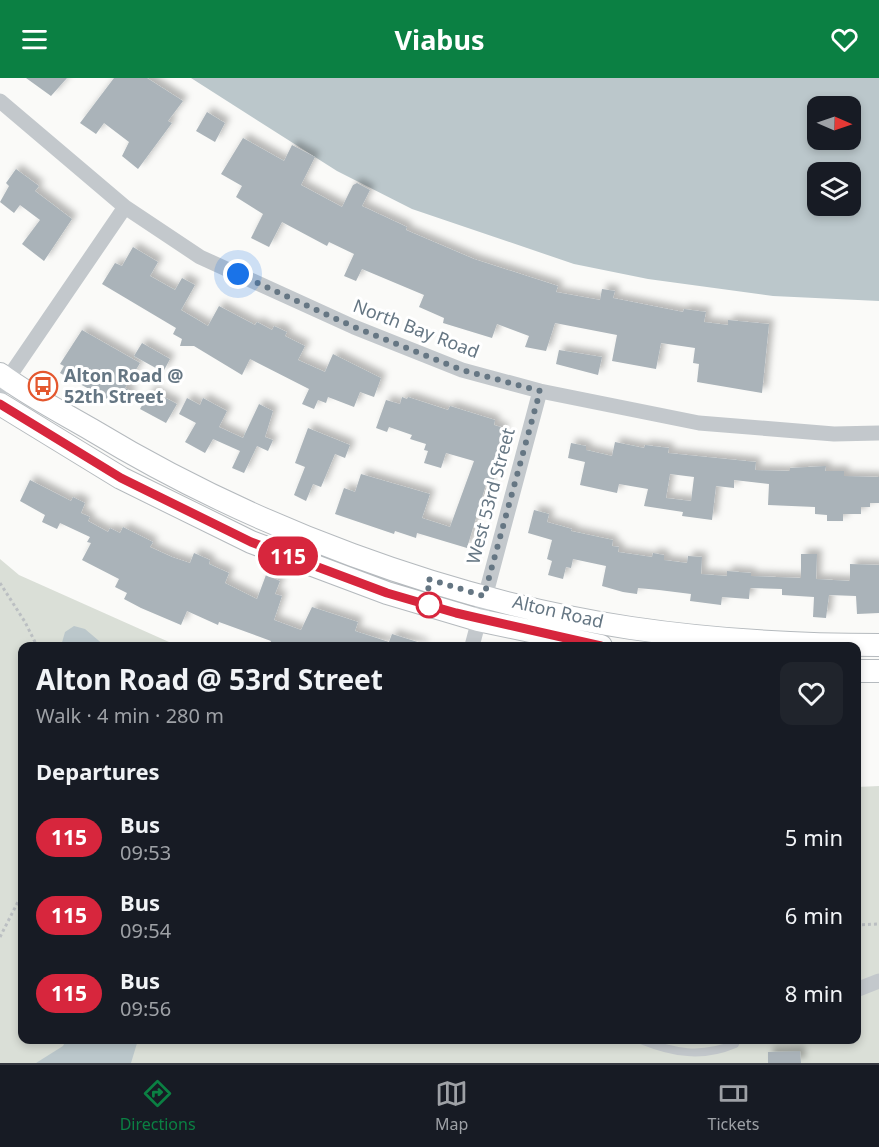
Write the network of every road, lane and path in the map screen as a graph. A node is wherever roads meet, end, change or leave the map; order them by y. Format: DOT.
graph roads {
  1 [pos="0,101"];
  2 [pos="125,207"];
  3 [pos="2,381"];
  4 [pos="540,391"];
  5 [pos="0,404"];
  6 [pos="879,433"];
  7 [pos="0,583"];
  8 [pos="484,596"];
  9 [pos="478,620"];
  10 [pos="35,642"];
  11 [pos="473,642"];
  12 [pos="582,642"];
  13 [pos="808,642"];
  14 [pos="861,644"];
  15 [pos="879,645"];
  16 [pos="861,671"];
  17 [pos="879,671"];
  18 [pos="18,902"];
  19 [pos="879,924"];
  20 [pos="861,925"];
  21 [pos="0,937"];
  22 [pos="879,981"];
  23 [pos="861,988"];
  24 [pos="651,1044"];
  25 [pos="735,1044"];
  1 -- 2 [label="street, North Bay Road"];
  2 -- 3 [label="street"];
  2 -- 4 [label="street, North Bay Road"];
  3 -- 8 [label="main road, Alton Road"];
  4 -- 6 [label="street, North Bay Road"];
  4 -- 8 [label="street, West 53rd Street"];
  5 -- 9 [label="main road, Alton Road"];
  7 -- 10 [label="path"];
  8 -- 9 [label="street, West 53rd Street"];
  8 -- 13 [label="main road, Alton Road"];
  9 -- 11 [label="street, West 53rd Street"];
  9 -- 12 [label="main road, Alton Road"];
  14 -- 15 [label="main road, Alton Road"];
  16 -- 17 [label="main road"];
  18 -- 21 [label="path"];
  19 -- 20 [label="path"];
  22 -- 23 [label="street"];
  24 -- 25 [label="lane"];
}
